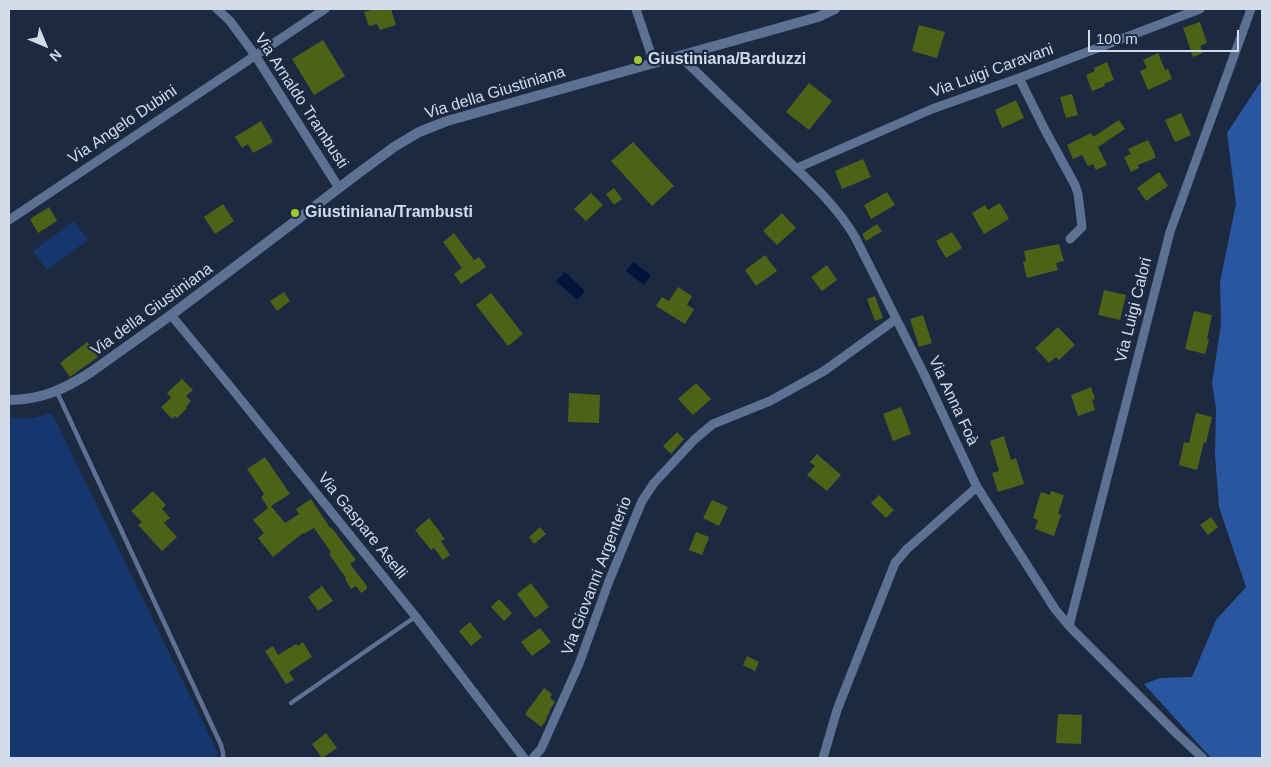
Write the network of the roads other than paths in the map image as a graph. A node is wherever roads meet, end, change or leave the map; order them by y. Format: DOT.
graph roads {
  1 [pos="217,9"];
  2 [pos="325,9"];
  3 [pos="636,9"];
  4 [pos="836,9"];
  5 [pos="1200,9"];
  6 [pos="1251,9"];
  7 [pos="255,55"];
  8 [pos="680,56"];
  9 [pos="654,63"];
  10 [pos="1019,78"];
  11 [pos="797,168"];
  12 [pos="339,188"];
  13 [pos="9,220"];
  14 [pos="1070,239"];
  15 [pos="171,315"];
  16 [pos="896,319"];
  17 [pos="57,392"];
  18 [pos="9,400"];
  19 [pos="977,487"];
  20 [pos="416,617"];
  21 [pos="1069,626"];
  22 [pos="291,703"];
  23 [pos="223,758"];
  24 [pos="524,758"];
  25 [pos="534,758"];
  26 [pos="823,758"];
  27 [pos="1203,758"];
  1 -- 7 [label="street, Via Arnaldo Trambusti"];
  2 -- 7 [label="street, Via Angelo Dubini"];
  3 -- 9 [label="street"];
  4 -- 8 [label="street, Via della Giustiniana"];
  5 -- 10 [label="street, Via Luigi Caravani"];
  6 -- 21 [label="street, Via Luigi Calori"];
  7 -- 12 [label="street, Via Arnaldo Trambusti"];
  7 -- 13 [label="street, Via Angelo Dubini"];
  8 -- 9 [label="street, Via della Giustiniana"];
  8 -- 11 [label="street, Via Anna Foà"];
  9 -- 12 [label="street, Via della Giustiniana"];
  10 -- 11 [label="street, Via Luigi Caravani"];
  10 -- 14 [label="street"];
  11 -- 16 [label="street, Via Anna Foà"];
  12 -- 15 [label="street, Via della Giustiniana"];
  15 -- 17 [label="street, Via della Giustiniana"];
  15 -- 20 [label="street, Via Gaspare Aselli"];
  16 -- 19 [label="street, Via Anna Foà"];
  16 -- 25 [label="street, Via Giovanni Argenterio"];
  17 -- 18 [label="street, Via della Giustiniana"];
  17 -- 23 [label="lane"];
  19 -- 21 [label="street, Via Anna Foà"];
  19 -- 26 [label="street"];
  20 -- 22 [label="lane"];
  20 -- 24 [label="street, Via Gaspare Aselli"];
  21 -- 27 [label="street, Via Anna Foà"];
}
